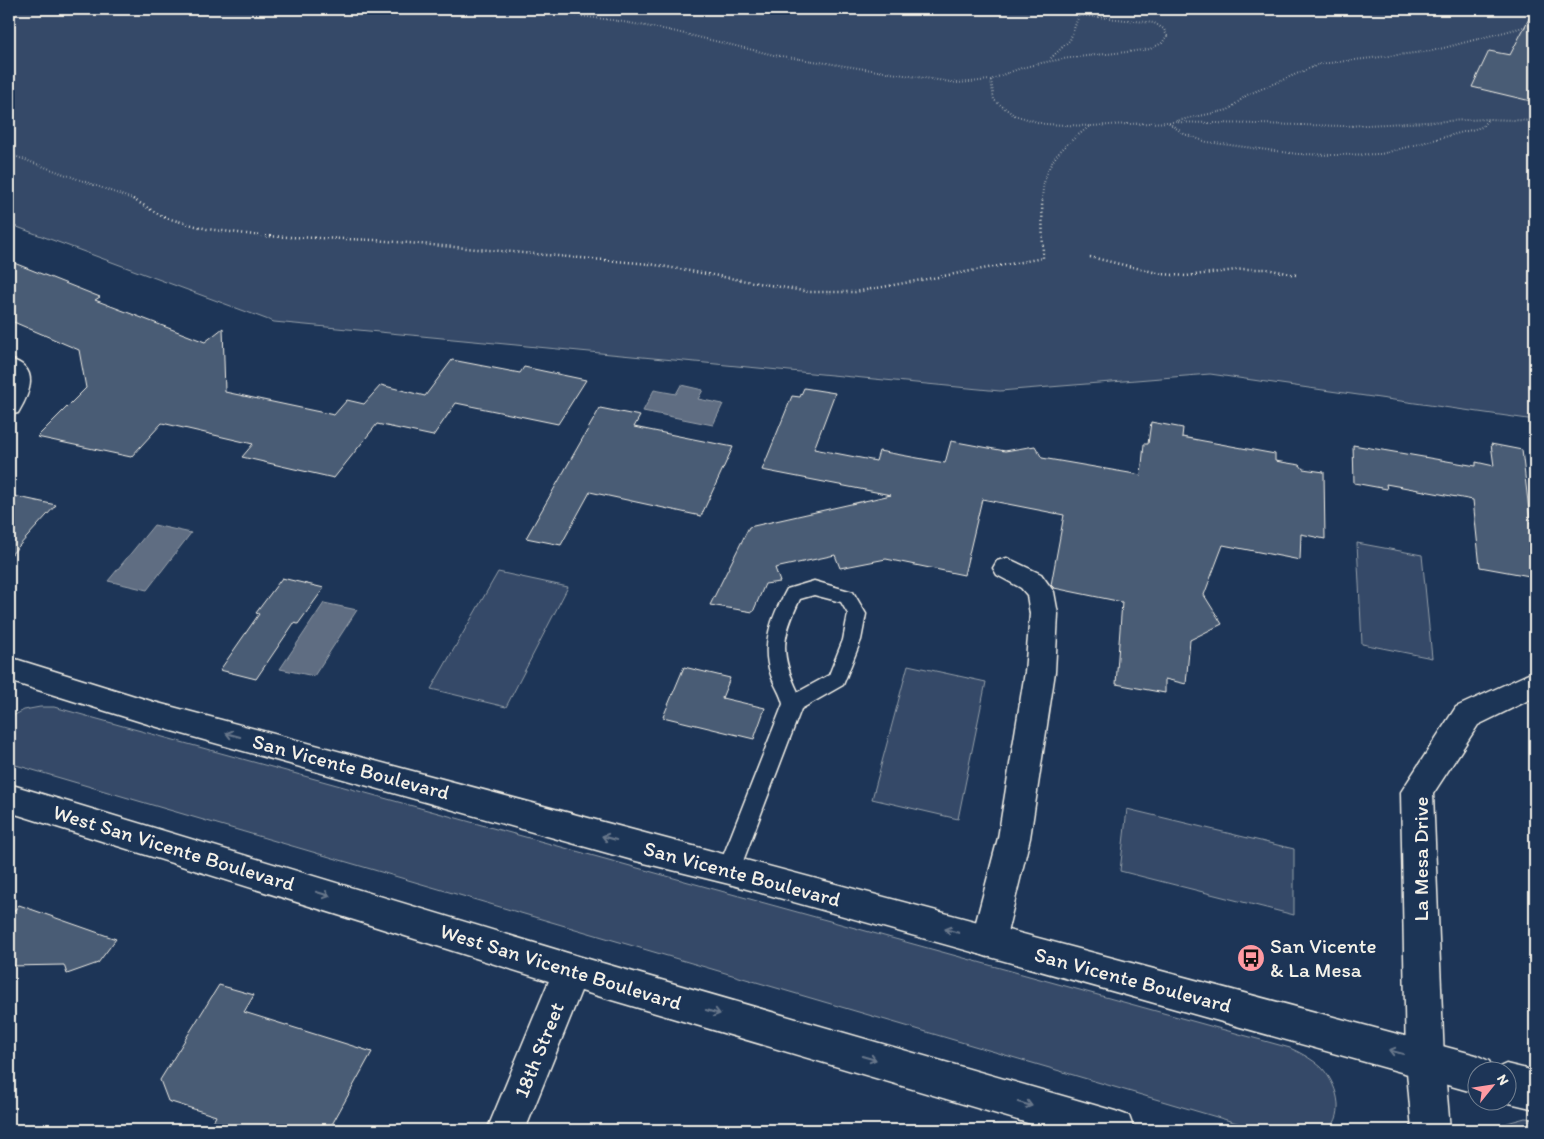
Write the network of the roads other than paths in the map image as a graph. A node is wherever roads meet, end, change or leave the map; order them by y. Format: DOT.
graph roads {
  1 [pos="9,366"];
  2 [pos="9,407"];
  3 [pos="1007,568"];
  4 [pos="9,669"];
  5 [pos="1535,683"];
  6 [pos="793,704"];
  7 [pos="9,798"];
  8 [pos="729,869"];
  9 [pos="988,940"];
  10 [pos="571,971"];
  11 [pos="1425,1060"];
  12 [pos="1466,1071"];
  13 [pos="1516,1085"];
  14 [pos="1535,1090"];
  15 [pos="506,1130"];
  16 [pos="1114,1130"];
  17 [pos="1431,1130"];
  1 -- 2 [label="main road"];
  3 -- 9 [label="main road"];
  8 -- 4 [label="main road, San Vicente Boulevard, one-way"];
  5 -- 11 [label="main road, La Mesa Drive"];
  6 -- 6 [label="lane"];
  6 -- 8 [label="lane"];
  7 -- 10 [label="main road, West San Vicente Boulevard, one-way"];
  9 -- 8 [label="main road, San Vicente Boulevard, one-way"];
  11 -- 9 [label="main road, San Vicente Boulevard, one-way"];
  10 -- 15 [label="main road, 18th Street"];
  10 -- 16 [label="main road, West San Vicente Boulevard, one-way"];
  11 -- 12 [label="main road, San Vicente Boulevard"];
  11 -- 17 [label="main road, La Mesa Drive"];
  13 -- 14 [label="main road"];
}
